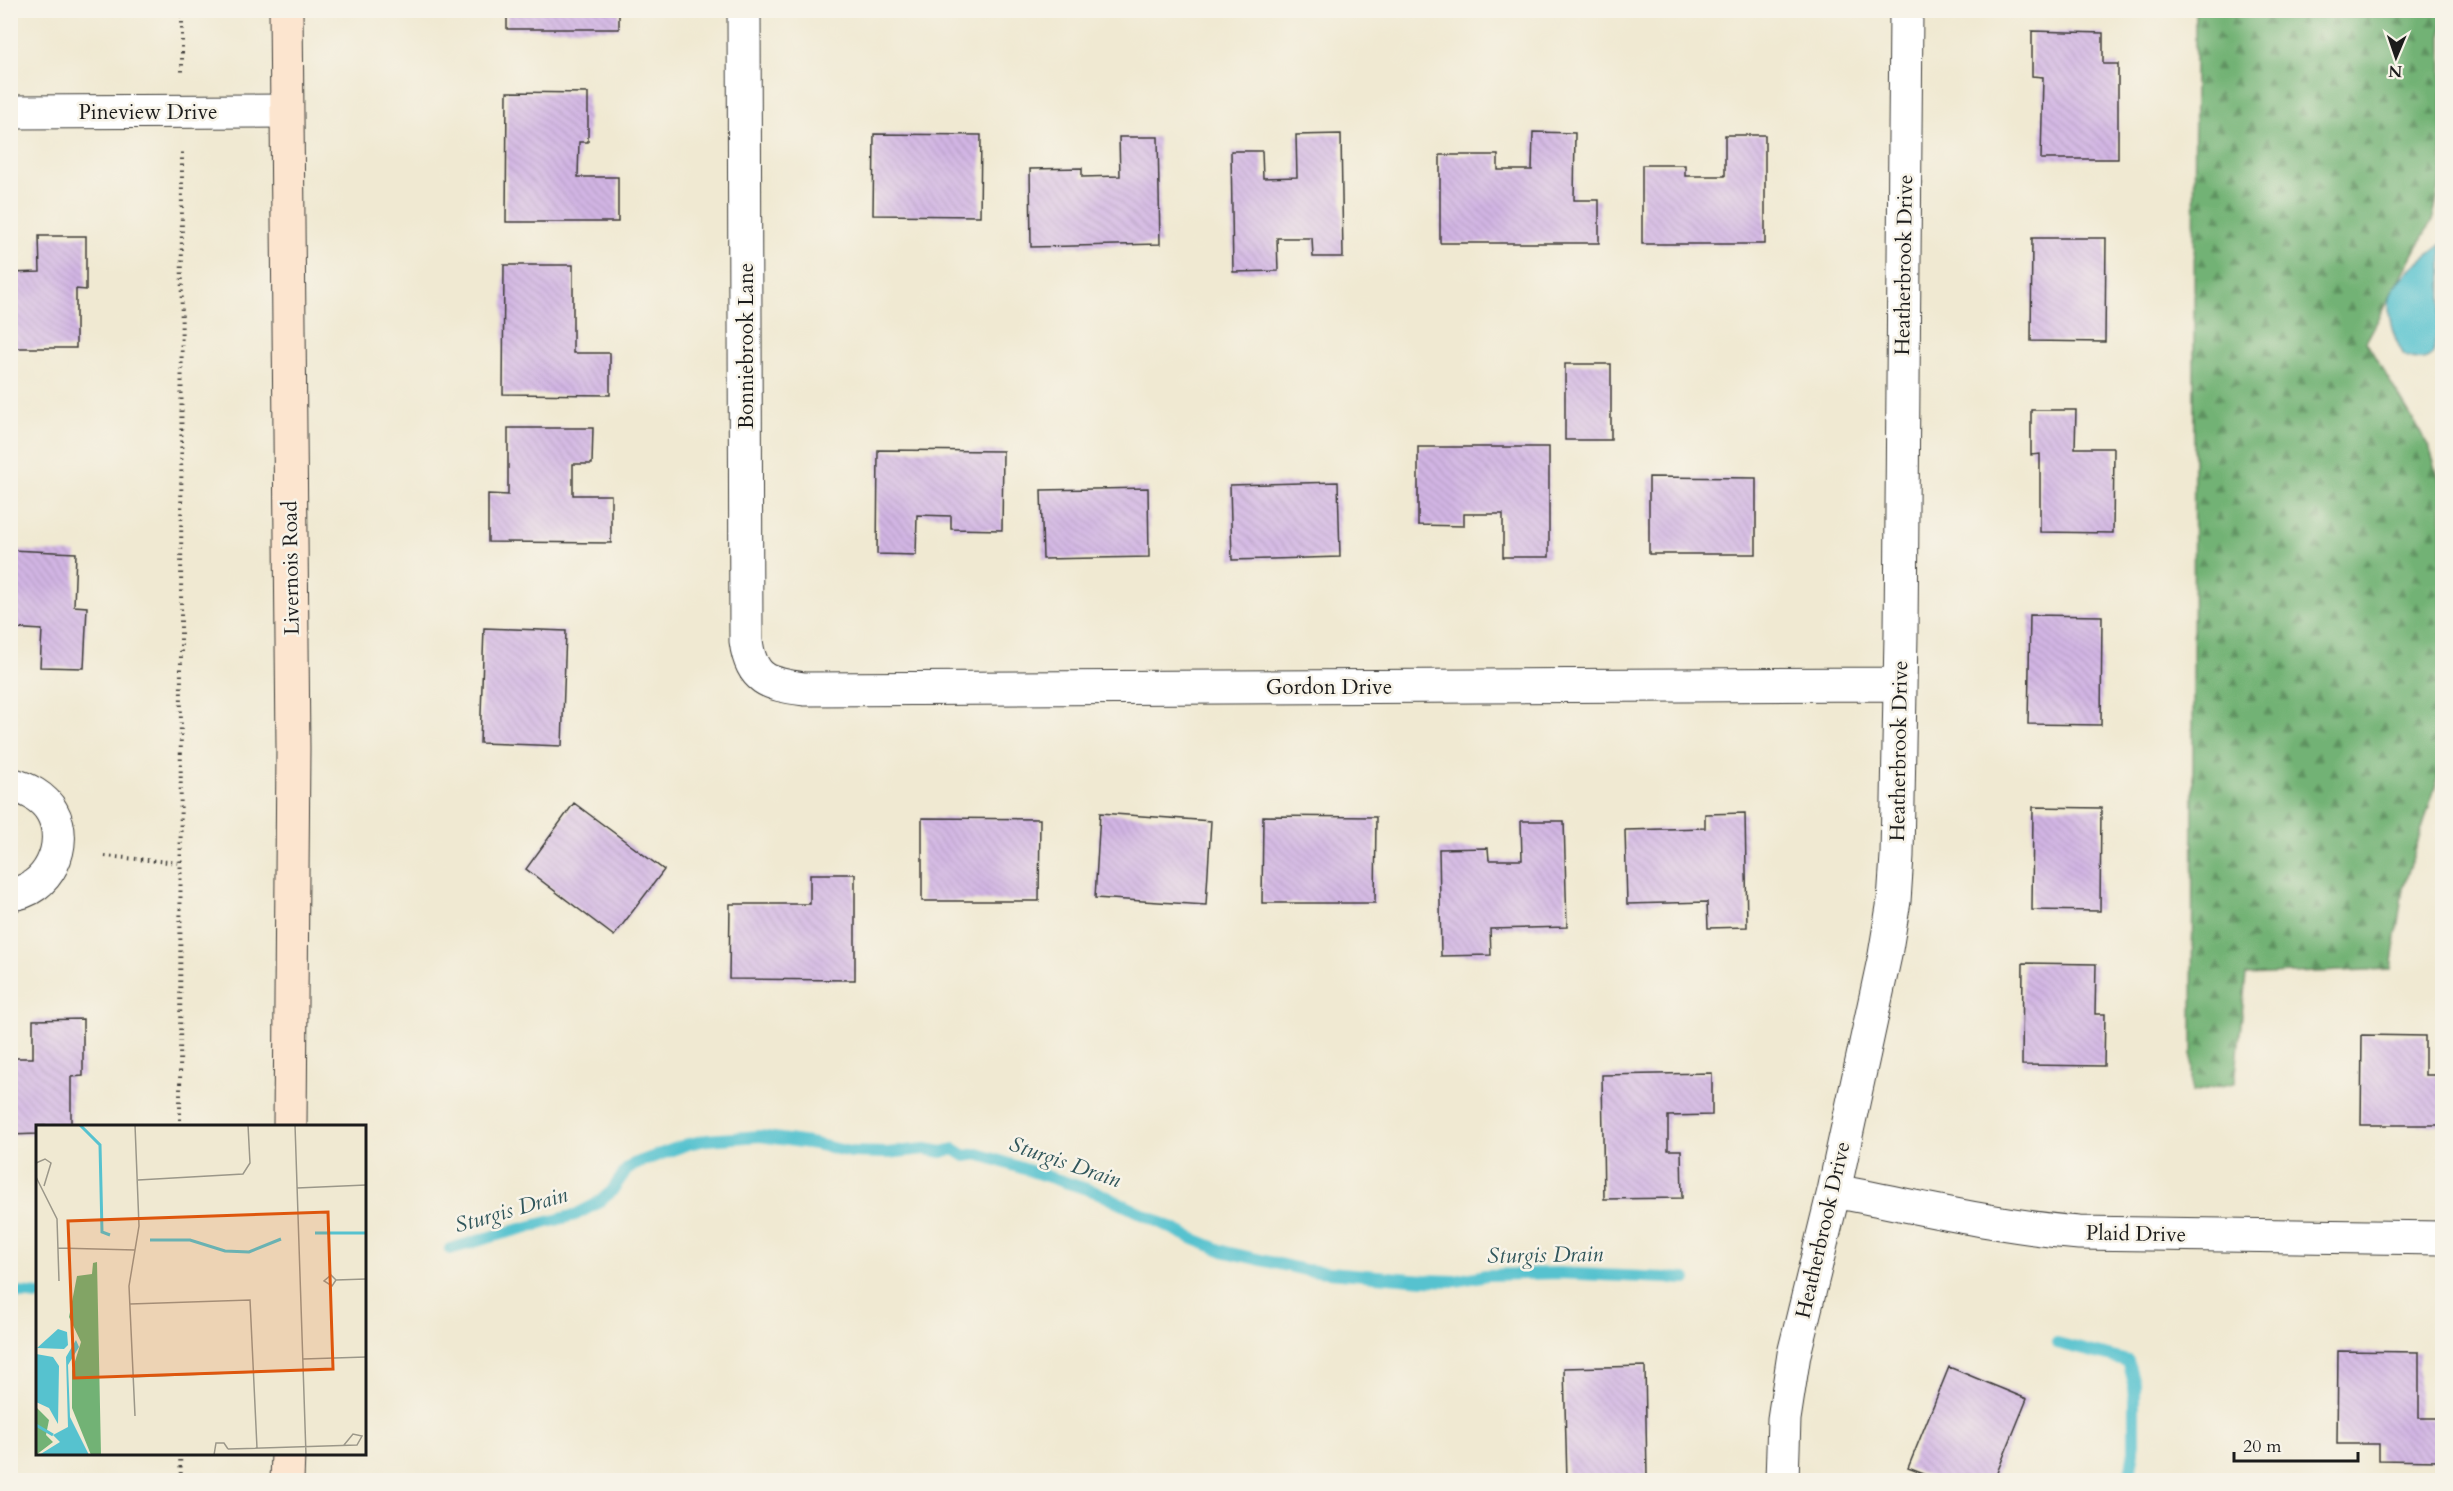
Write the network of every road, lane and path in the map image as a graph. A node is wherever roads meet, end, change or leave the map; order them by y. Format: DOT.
graph roads {
  1 [pos="182,10"];
  2 [pos="286,10"];
  3 [pos="744,10"];
  4 [pos="1906,10"];
  5 [pos="182,74"];
  6 [pos="286,111"];
  7 [pos="10,112"];
  8 [pos="182,141"];
  9 [pos="760,678"];
  10 [pos="1900,684"];
  11 [pos="10,784"];
  12 [pos="105,856"];
  13 [pos="179,863"];
  14 [pos="10,894"];
  15 [pos="180,1125"];
  16 [pos="290,1125"];
  17 [pos="1833,1191"];
  18 [pos="2442,1238"];
  19 [pos="180,1455"];
  20 [pos="288,1455"];
  21 [pos="180,1480"];
  22 [pos="287,1480"];
  23 [pos="1782,1480"];
  1 -- 5 [label="path"];
  2 -- 6 [label="main road, Livernois Road"];
  3 -- 9 [label="street, Bonniebrook Lane"];
  4 -- 10 [label="street, Heatherbrook Drive"];
  6 -- 7 [label="street, Pineview Drive"];
  6 -- 16 [label="main road, Livernois Road"];
  8 -- 13 [label="path"];
  9 -- 10 [label="street, Gordon Drive"];
  10 -- 17 [label="street, Heatherbrook Drive"];
  11 -- 14 [label="street"];
  12 -- 13 [label="path"];
  13 -- 15 [label="path"];
  17 -- 18 [label="street, Plaid Drive"];
  17 -- 23 [label="street, Heatherbrook Drive"];
  19 -- 21 [label="path"];
  20 -- 22 [label="main road"];
}
